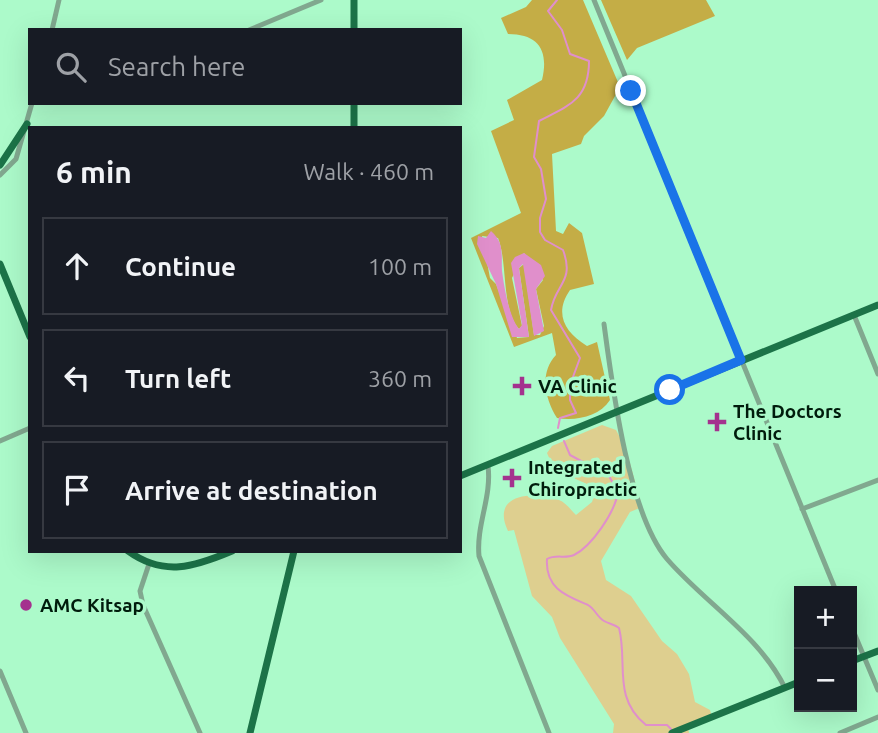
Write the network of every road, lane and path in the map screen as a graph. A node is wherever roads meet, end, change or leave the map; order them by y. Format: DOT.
graph roads {
  1 [pos="59,0"];
  2 [pos="321,0"];
  3 [pos="354,0"];
  4 [pos="594,0"];
  5 [pos="52,28"];
  6 [pos="254,28"];
  7 [pos="354,28"];
  8 [pos="32,105"];
  9 [pos="354,105"];
  10 [pos="27,124"];
  11 [pos="354,126"];
  12 [pos="0,165"];
  13 [pos="0,175"];
  14 [pos="0,264"];
  15 [pos="878,306"];
  16 [pos="855,315"];
  17 [pos="604,324"];
  18 [pos="28,332"];
  19 [pos="741,360"];
  20 [pos="878,374"];
  21 [pos="616,412"];
  22 [pos="28,429"];
  23 [pos="0,440"];
  24 [pos="488,466"];
  25 [pos="462,475"];
  26 [pos="878,480"];
  27 [pos="802,509"];
  28 [pos="131,553"];
  29 [pos="227,553"];
  30 [pos="293,553"];
  31 [pos="149,564"];
  32 [pos="834,586"];
  33 [pos="857,640"];
  34 [pos="878,651"];
  35 [pos="864,656"];
  36 [pos="857,659"];
  37 [pos="0,671"];
  38 [pos="794,684"];
  39 [pos="785,688"];
  40 [pos="878,690"];
  41 [pos="878,717"];
  42 [pos="26,733"];
  43 [pos="200,733"];
  44 [pos="250,733"];
  45 [pos="549,733"];
  46 [pos="672,733"];
  47 [pos="840,733"];
  1 -- 5 [label="street"];
  2 -- 6 [label="street"];
  3 -- 7 [label="main road"];
  4 -- 19 [label="street"];
  8 -- 10 [label="street"];
  9 -- 11 [label="main road"];
  10 -- 12 [label="main road"];
  10 -- 13 [label="street"];
  14 -- 18 [label="main road"];
  15 -- 16 [label="main road"];
  16 -- 19 [label="main road"];
  16 -- 20 [label="street"];
  17 -- 21 [label="street"];
  19 -- 21 [label="main road"];
  19 -- 27 [label="street"];
  21 -- 24 [label="main road"];
  21 -- 39 [label="street"];
  22 -- 23 [label="street"];
  24 -- 25 [label="main road"];
  24 -- 45 [label="street"];
  26 -- 27 [label="street"];
  27 -- 32 [label="street"];
  28 -- 31 [label="main road"];
  29 -- 31 [label="main road"];
  30 -- 44 [label="main road"];
  31 -- 43 [label="street"];
  33 -- 35 [label="street"];
  34 -- 35 [label="main road"];
  35 -- 36 [label="main road"];
  35 -- 40 [label="street"];
  37 -- 42 [label="street"];
  38 -- 39 [label="main road"];
  39 -- 46 [label="main road"];
  41 -- 47 [label="street"];
}
